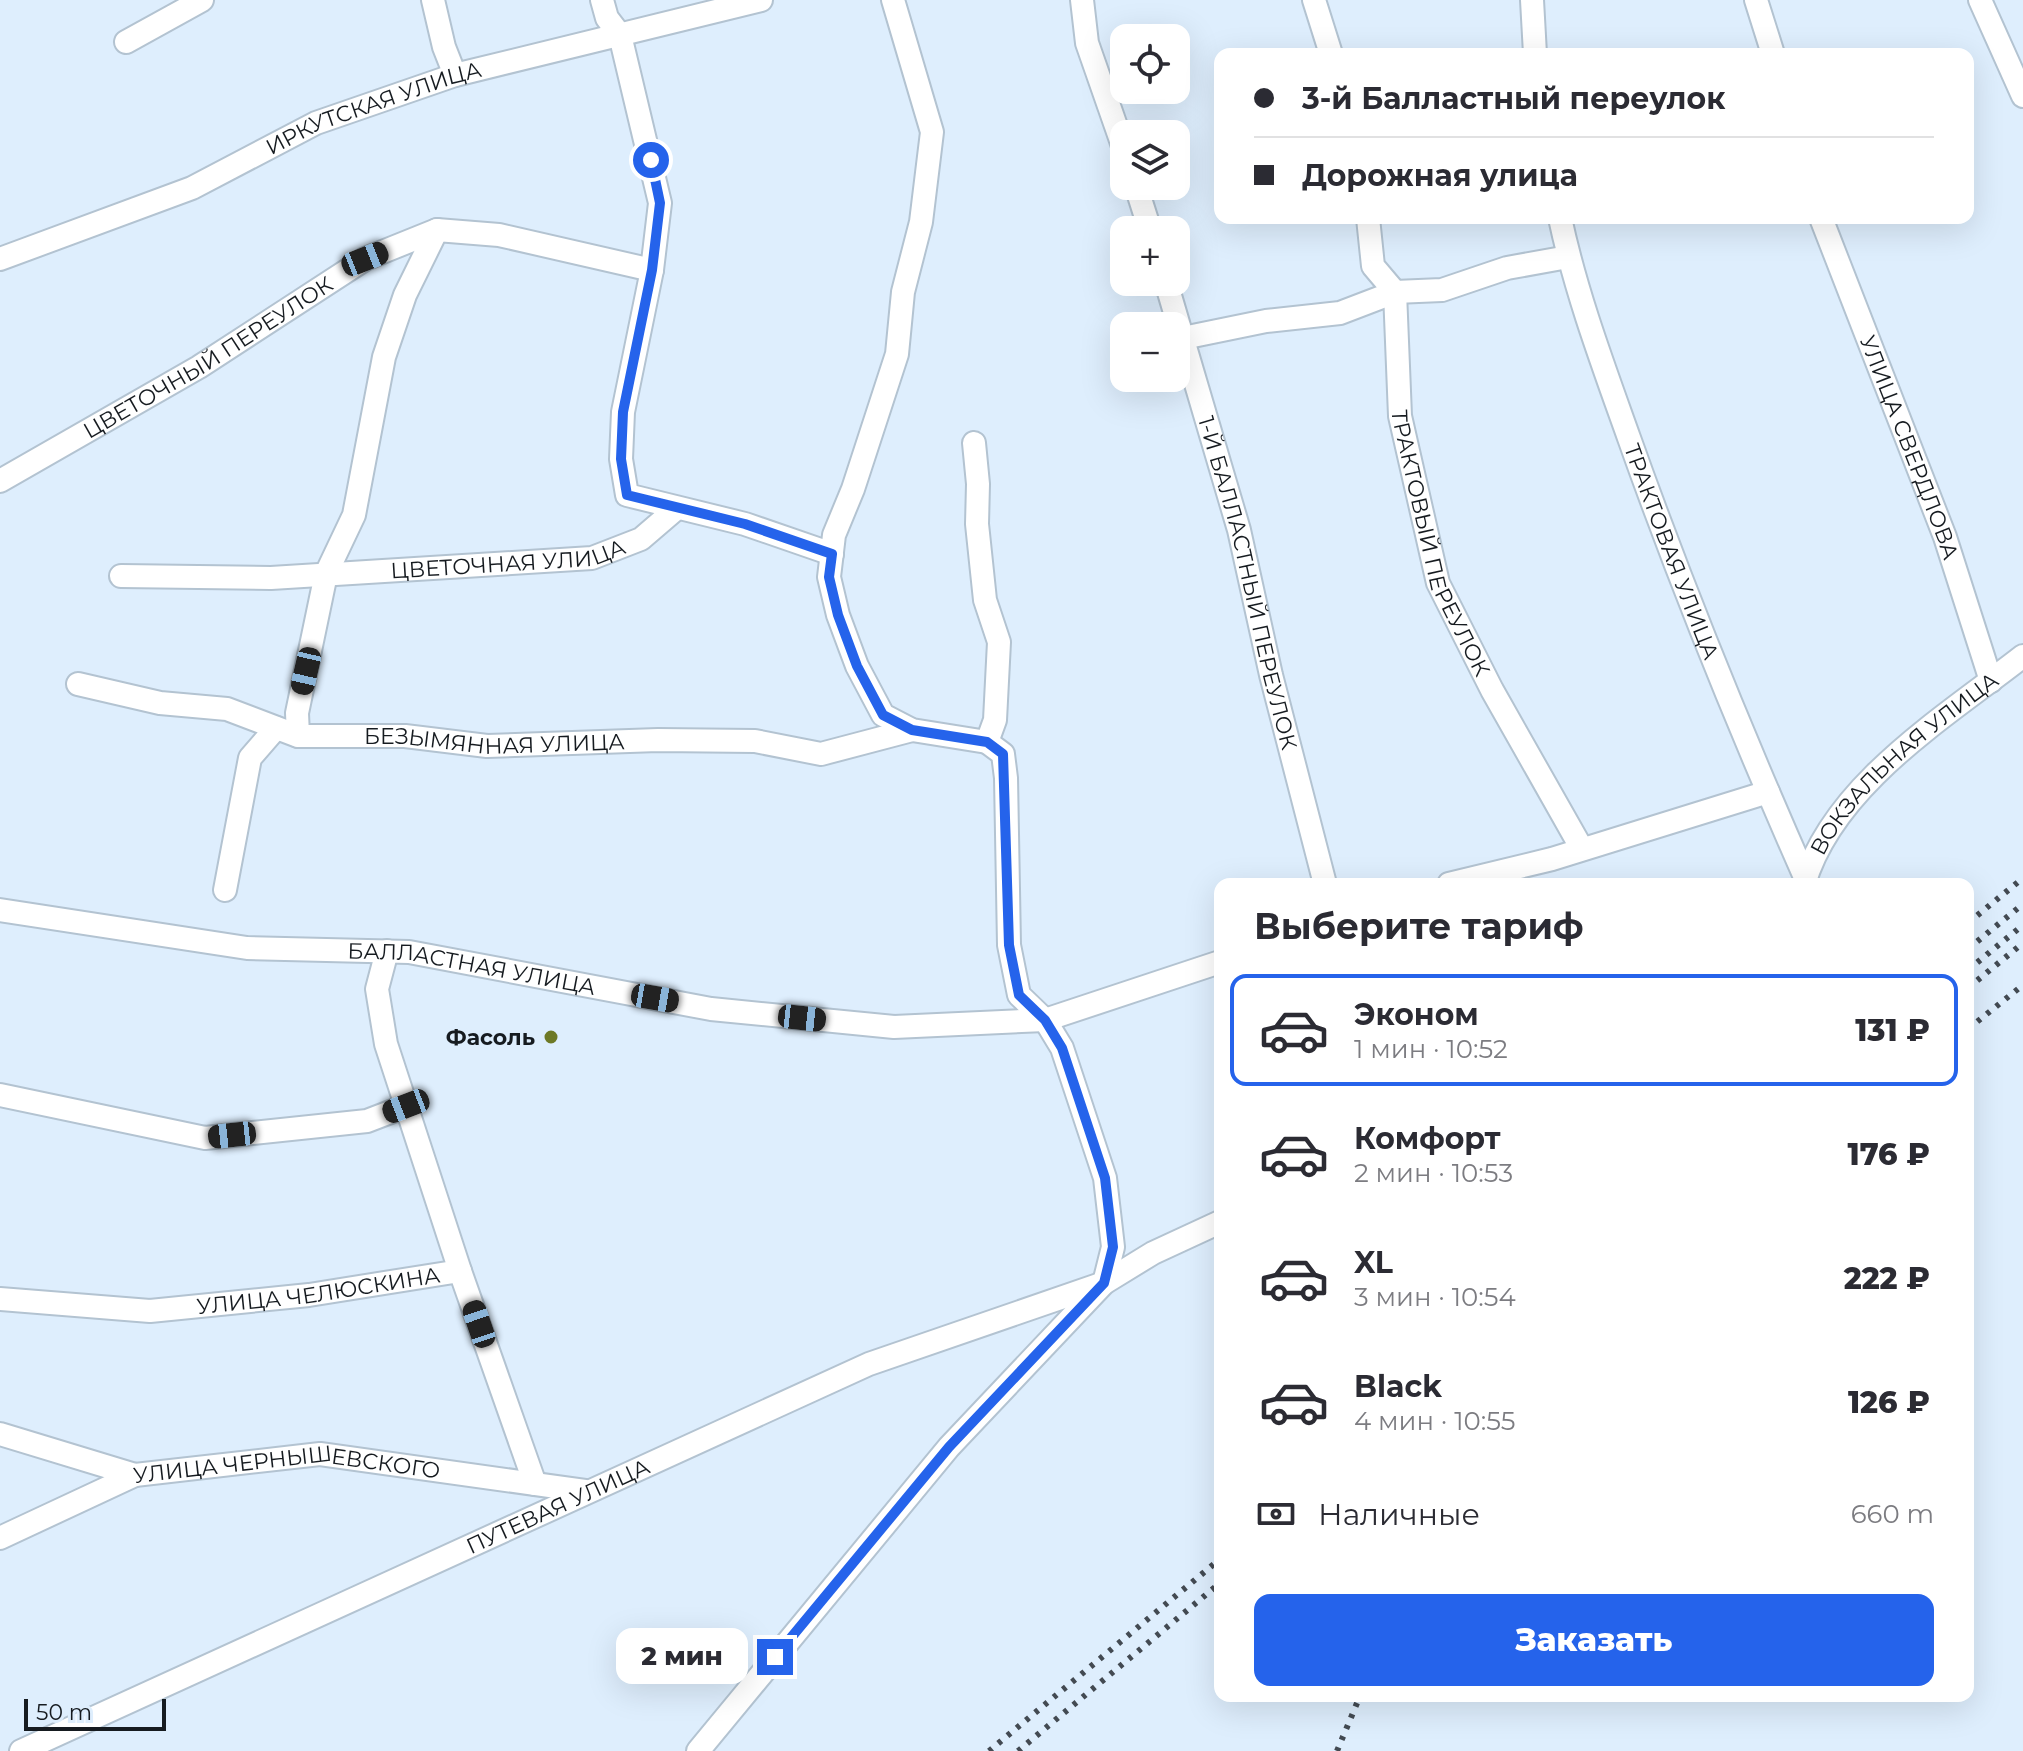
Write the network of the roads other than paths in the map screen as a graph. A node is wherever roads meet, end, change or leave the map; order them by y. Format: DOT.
graph roads {
  1 [pos="202,0"];
  2 [pos="433,0"];
  3 [pos="602,0"];
  4 [pos="761,0"];
  5 [pos="893,0"];
  6 [pos="1082,0"];
  7 [pos="1314,0"];
  8 [pos="1532,0"];
  9 [pos="1756,0"];
  10 [pos="1980,0"];
  11 [pos="620,35"];
  12 [pos="126,42"];
  13 [pos="1329,48"];
  14 [pos="1535,48"];
  15 [pos="1771,48"];
  16 [pos="455,75"];
  17 [pos="2023,96"];
  18 [pos="1114,120"];
  19 [pos="1369,224"];
  20 [pos="1561,224"];
  21 [pos="1823,224"];
  22 [pos="437,230"];
  23 [pos="1568,257"];
  24 [pos="0,259"];
  25 [pos="652,270"];
  26 [pos="1395,292"];
  27 [pos="1190,337"];
  28 [pos="1190,362"];
  29 [pos="974,443"];
  30 [pos="0,481"];
  31 [pos="676,509"];
  32 [pos="832,554"];
  33 [pos="326,574"];
  34 [pos="121,576"];
  35 [pos="2023,656"];
  36 [pos="1991,681"];
  37 [pos="78,684"];
  38 [pos="276,728"];
  39 [pos="912,730"];
  40 [pos="298,736"];
  41 [pos="987,742"];
  42 [pos="1768,792"];
  43 [pos="1582,849"];
  44 [pos="1323,878"];
  45 [pos="1472,878"];
  46 [pos="1803,878"];
  47 [pos="1805,878"];
  48 [pos="225,890"];
  49 [pos="0,910"];
  50 [pos="387,951"];
  51 [pos="1214,964"];
  52 [pos="1045,1020"];
  53 [pos="0,1095"];
  54 [pos="406,1106"];
  55 [pos="1214,1225"];
  56 [pos="460,1271"];
  57 [pos="1104,1283"];
  58 [pos="0,1299"];
  59 [pos="0,1434"];
  60 [pos="135,1475"];
  61 [pos="535,1484"];
  62 [pos="587,1492"];
  63 [pos="0,1538"];
  64 [pos="21,1751"];
  65 [pos="698,1751"];
  1 -- 12 [label="street"];
  2 -- 16 [label="street"];
  3 -- 11 [label="street"];
  4 -- 11 [label="street, ИРКУТСКАЯ УЛИЦА"];
  5 -- 32 [label="street"];
  6 -- 18 [label="street"];
  7 -- 13 [label="street"];
  8 -- 14 [label="street"];
  9 -- 15 [label="street"];
  10 -- 17 [label="street"];
  11 -- 16 [label="street, ИРКУТСКАЯ УЛИЦА"];
  11 -- 25 [label="street"];
  16 -- 24 [label="street, ИРКУТСКАЯ УЛИЦА"];
  19 -- 26 [label="street"];
  20 -- 23 [label="street, ТРАКТОВАЯ УЛИЦА"];
  21 -- 36 [label="street, УЛИЦА СВЕРДЛОВА"];
  22 -- 25 [label="street, ЦВЕТОЧНЫЙ ПЕРЕУЛОК"];
  22 -- 30 [label="street, ЦВЕТОЧНЫЙ ПЕРЕУЛОК"];
  22 -- 33 [label="street"];
  23 -- 26 [label="street"];
  23 -- 42 [label="street, ТРАКТОВАЯ УЛИЦА"];
  25 -- 31 [label="street"];
  26 -- 27 [label="street"];
  26 -- 43 [label="street, ТРАКТОВЫЙ ПЕРЕУЛОК"];
  28 -- 44 [label="street, 1-Й БАЛЛАСТНЫЙ ПЕРЕУЛОК"];
  29 -- 41 [label="street"];
  31 -- 32 [label="street"];
  31 -- 33 [label="street, ЦВЕТОЧНАЯ УЛИЦА"];
  32 -- 39 [label="street"];
  33 -- 34 [label="street, ЦВЕТОЧНАЯ УЛИЦА"];
  33 -- 40 [label="street"];
  35 -- 36 [label="street, ВОКЗАЛЬНАЯ УЛИЦА"];
  36 -- 47 [label="street, ВОКЗАЛЬНАЯ УЛИЦА"];
  37 -- 38 [label="street, БЕЗЫМЯННАЯ УЛИЦА"];
  38 -- 40 [label="street, БЕЗЫМЯННАЯ УЛИЦА"];
  38 -- 48 [label="street"];
  39 -- 40 [label="street, БЕЗЫМЯННАЯ УЛИЦА"];
  39 -- 41 [label="street"];
  41 -- 52 [label="street"];
  42 -- 43 [label="street"];
  42 -- 46 [label="street, ТРАКТОВАЯ УЛИЦА"];
  43 -- 45 [label="street"];
  49 -- 50 [label="street, БАЛЛАСТНАЯ УЛИЦА"];
  50 -- 52 [label="street, БАЛЛАСТНАЯ УЛИЦА"];
  50 -- 54 [label="street"];
  51 -- 52 [label="street, БАЛЛАСТНАЯ УЛИЦА"];
  52 -- 57 [label="street"];
  53 -- 54 [label="street"];
  54 -- 56 [label="street"];
  55 -- 57 [label="street"];
  56 -- 58 [label="street, УЛИЦА ЧЕЛЮСКИНА"];
  56 -- 61 [label="street, УЛИЦА ЧЕЛЮСКИНА"];
  57 -- 62 [label="street, ПУТЕВАЯ УЛИЦА"];
  57 -- 65 [label="street"];
  59 -- 60 [label="street"];
  60 -- 61 [label="street, УЛИЦА ЧЕРНЫШЕВСКОГО"];
  60 -- 63 [label="street, УЛИЦА ЧЕРНЫШЕВСКОГО"];
  61 -- 62 [label="street, УЛИЦА ЧЕРНЫШЕВСКОГО"];
  62 -- 64 [label="street, ПУТЕВАЯ УЛИЦА"];
}
